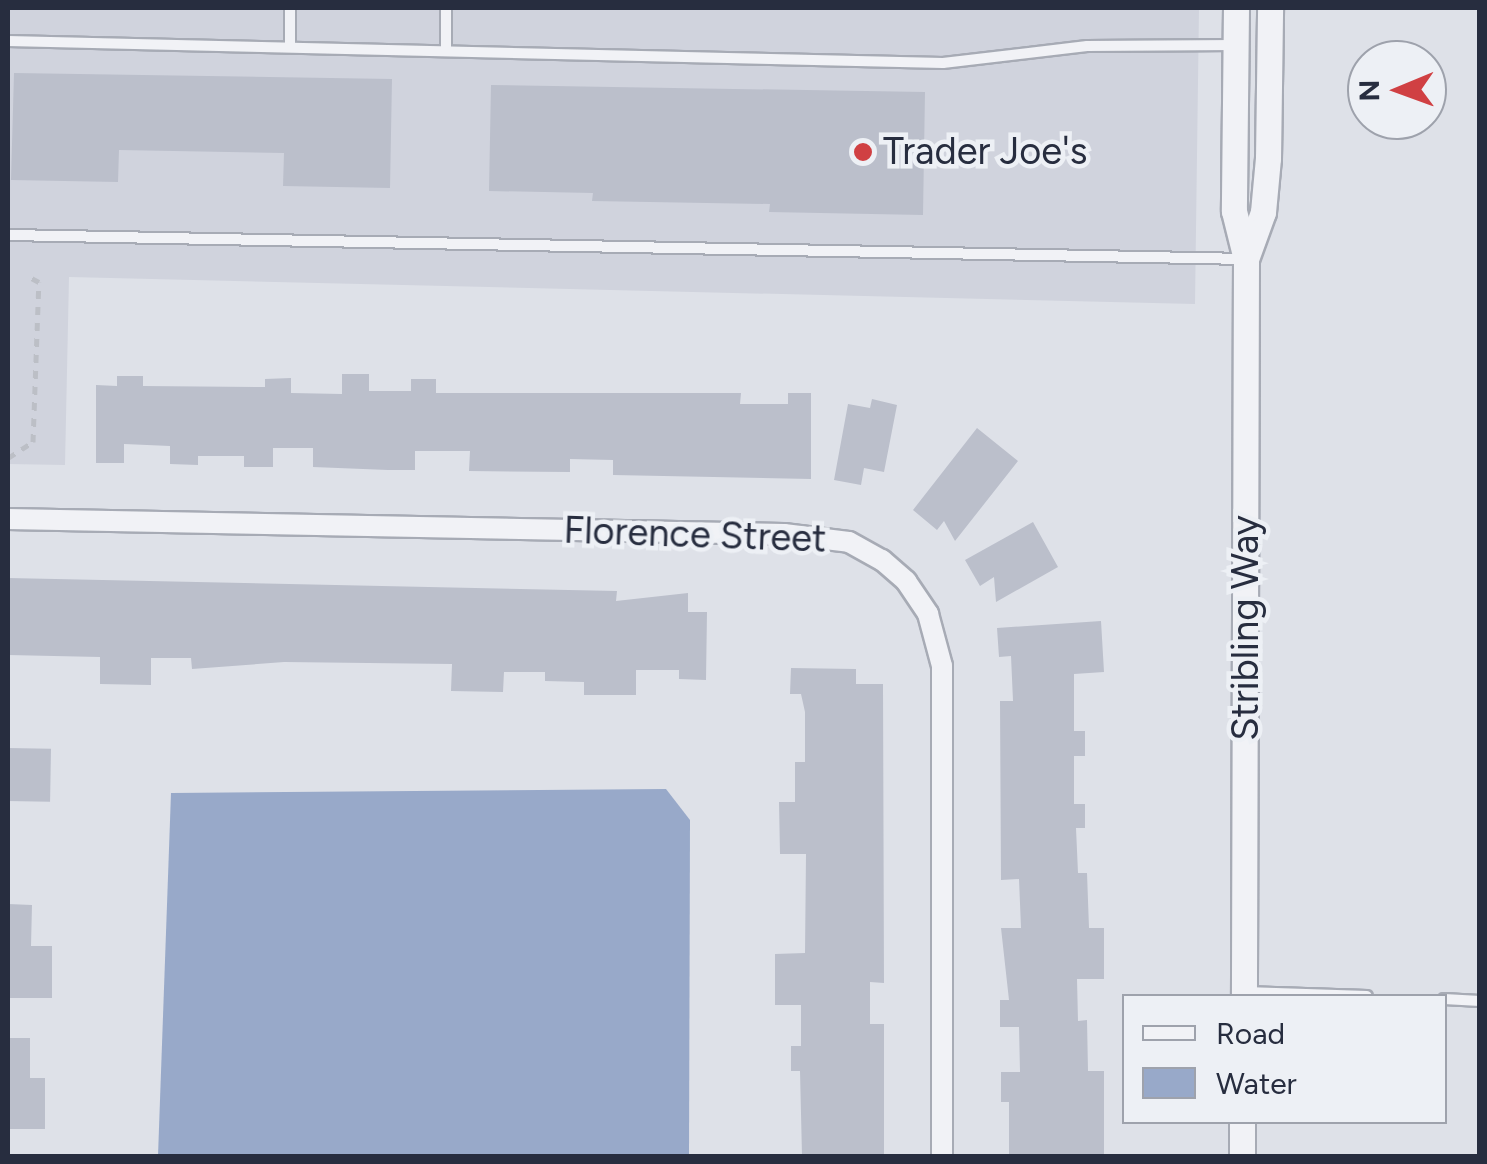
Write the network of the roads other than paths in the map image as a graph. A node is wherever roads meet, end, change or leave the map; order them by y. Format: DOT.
graph roads {
  1 [pos="290,8"];
  2 [pos="446,8"];
  3 [pos="1236,8"];
  4 [pos="1270,8"];
  5 [pos="8,42"];
  6 [pos="1236,45"];
  7 [pos="290,47"];
  8 [pos="446,50"];
  9 [pos="8,236"];
  10 [pos="1246,259"];
  11 [pos="8,519"];
  12 [pos="1244,994"];
  13 [pos="1447,1000"];
  14 [pos="1480,1001"];
  15 [pos="1242,1124"];
  16 [pos="942,1156"];
  17 [pos="1242,1156"];
  1 -- 7 [label="lane"];
  2 -- 8 [label="lane"];
  3 -- 6 [label="street, Stribling Way"];
  4 -- 10 [label="street, Stribling Way"];
  5 -- 7 [label="lane"];
  6 -- 8 [label="lane"];
  6 -- 10 [label="street, Stribling Way"];
  7 -- 8 [label="lane"];
  9 -- 10 [label="lane"];
  10 -- 12 [label="street, Stribling Way"];
  11 -- 16 [label="street, Florence Street"];
  13 -- 14 [label="lane"];
  15 -- 17 [label="street"];
}
